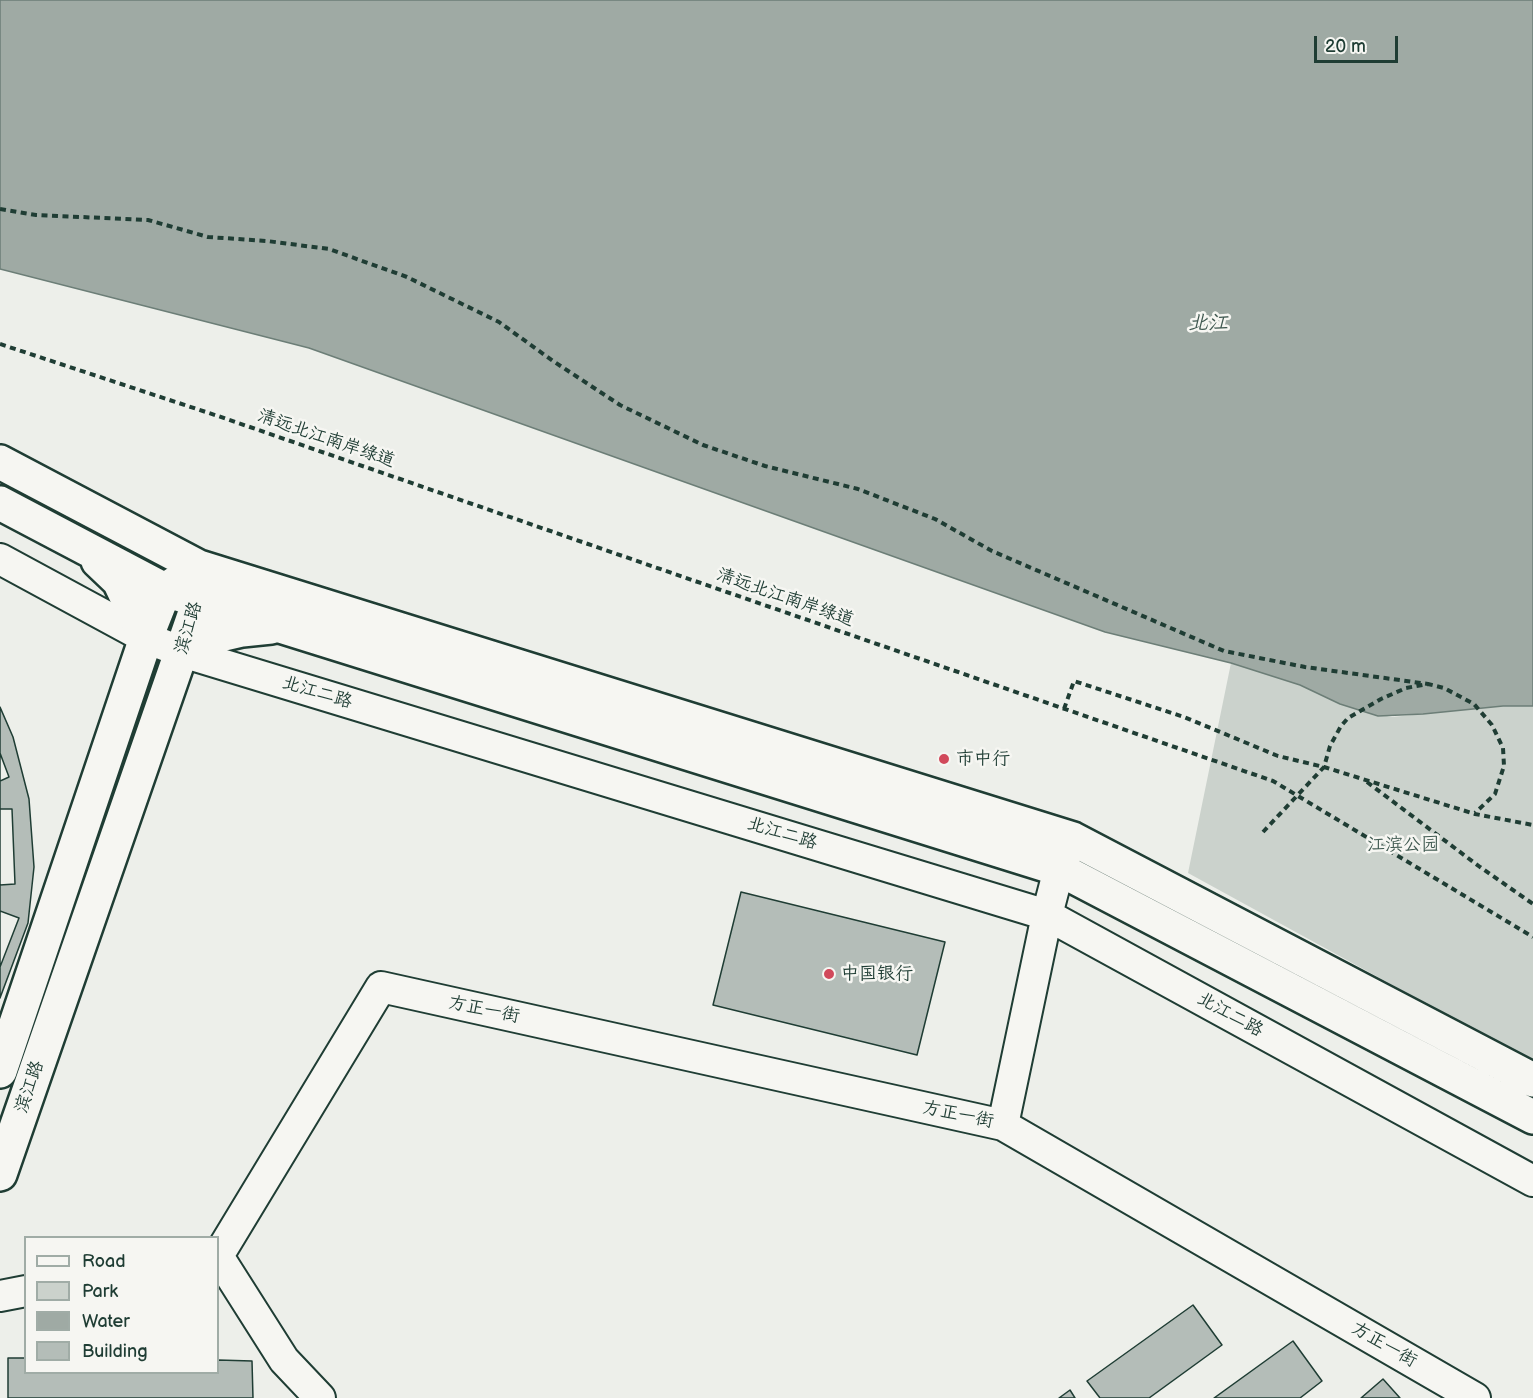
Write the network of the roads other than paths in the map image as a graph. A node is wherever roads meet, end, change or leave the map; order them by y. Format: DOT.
graph roads {
  1 [pos="0,462"];
  2 [pos="0,503"];
  3 [pos="84,546"];
  4 [pos="0,559"];
  5 [pos="199,567"];
  6 [pos="165,590"];
  7 [pos="200,601"];
  8 [pos="281,626"];
  9 [pos="146,638"];
  10 [pos="182,652"];
  11 [pos="1073,839"];
  12 [pos="1059,869"];
  13 [pos="1047,915"];
  14 [pos="0,1071"];
  15 [pos="1533,1080"];
  16 [pos="1533,1117"];
  17 [pos="1003,1125"];
  18 [pos="0,1174"];
  19 [pos="1533,1181"];
  20 [pos="219,1254"];
  21 [pos="219,1258"];
  22 [pos="24,1291"];
  23 [pos="0,1296"];
  24 [pos="320,1398"];
  25 [pos="1474,1398"];
  1 -- 5 [label="main road"];
  2 -- 3 [label="main road"];
  3 -- 6 [label="main road"];
  3 -- 9 [label="main road"];
  4 -- 9 [label="street, 北江二路"];
  5 -- 6 [label="main road, 滨江路"];
  5 -- 7 [label="main road, 滨江路"];
  5 -- 11 [label="main road"];
  6 -- 7 [label="main road"];
  6 -- 9 [label="main road, 滨江路"];
  7 -- 8 [label="main road"];
  7 -- 10 [label="main road, 滨江路"];
  8 -- 10 [label="main road"];
  8 -- 12 [label="main road"];
  9 -- 10 [label="street, 北江二路"];
  9 -- 14 [label="main road, 滨江路"];
  10 -- 13 [label="street, 北江二路"];
  10 -- 18 [label="main road, 滨江路"];
  11 -- 12 [label="street"];
  11 -- 15 [label="main road"];
  12 -- 13 [label="street"];
  12 -- 16 [label="main road"];
  13 -- 17 [label="street"];
  13 -- 19 [label="street, 北江二路"];
  17 -- 20 [label="street, 方正一街"];
  17 -- 25 [label="street, 方正一街"];
  21 -- 24 [label="street"];
  22 -- 23 [label="street"];
}
